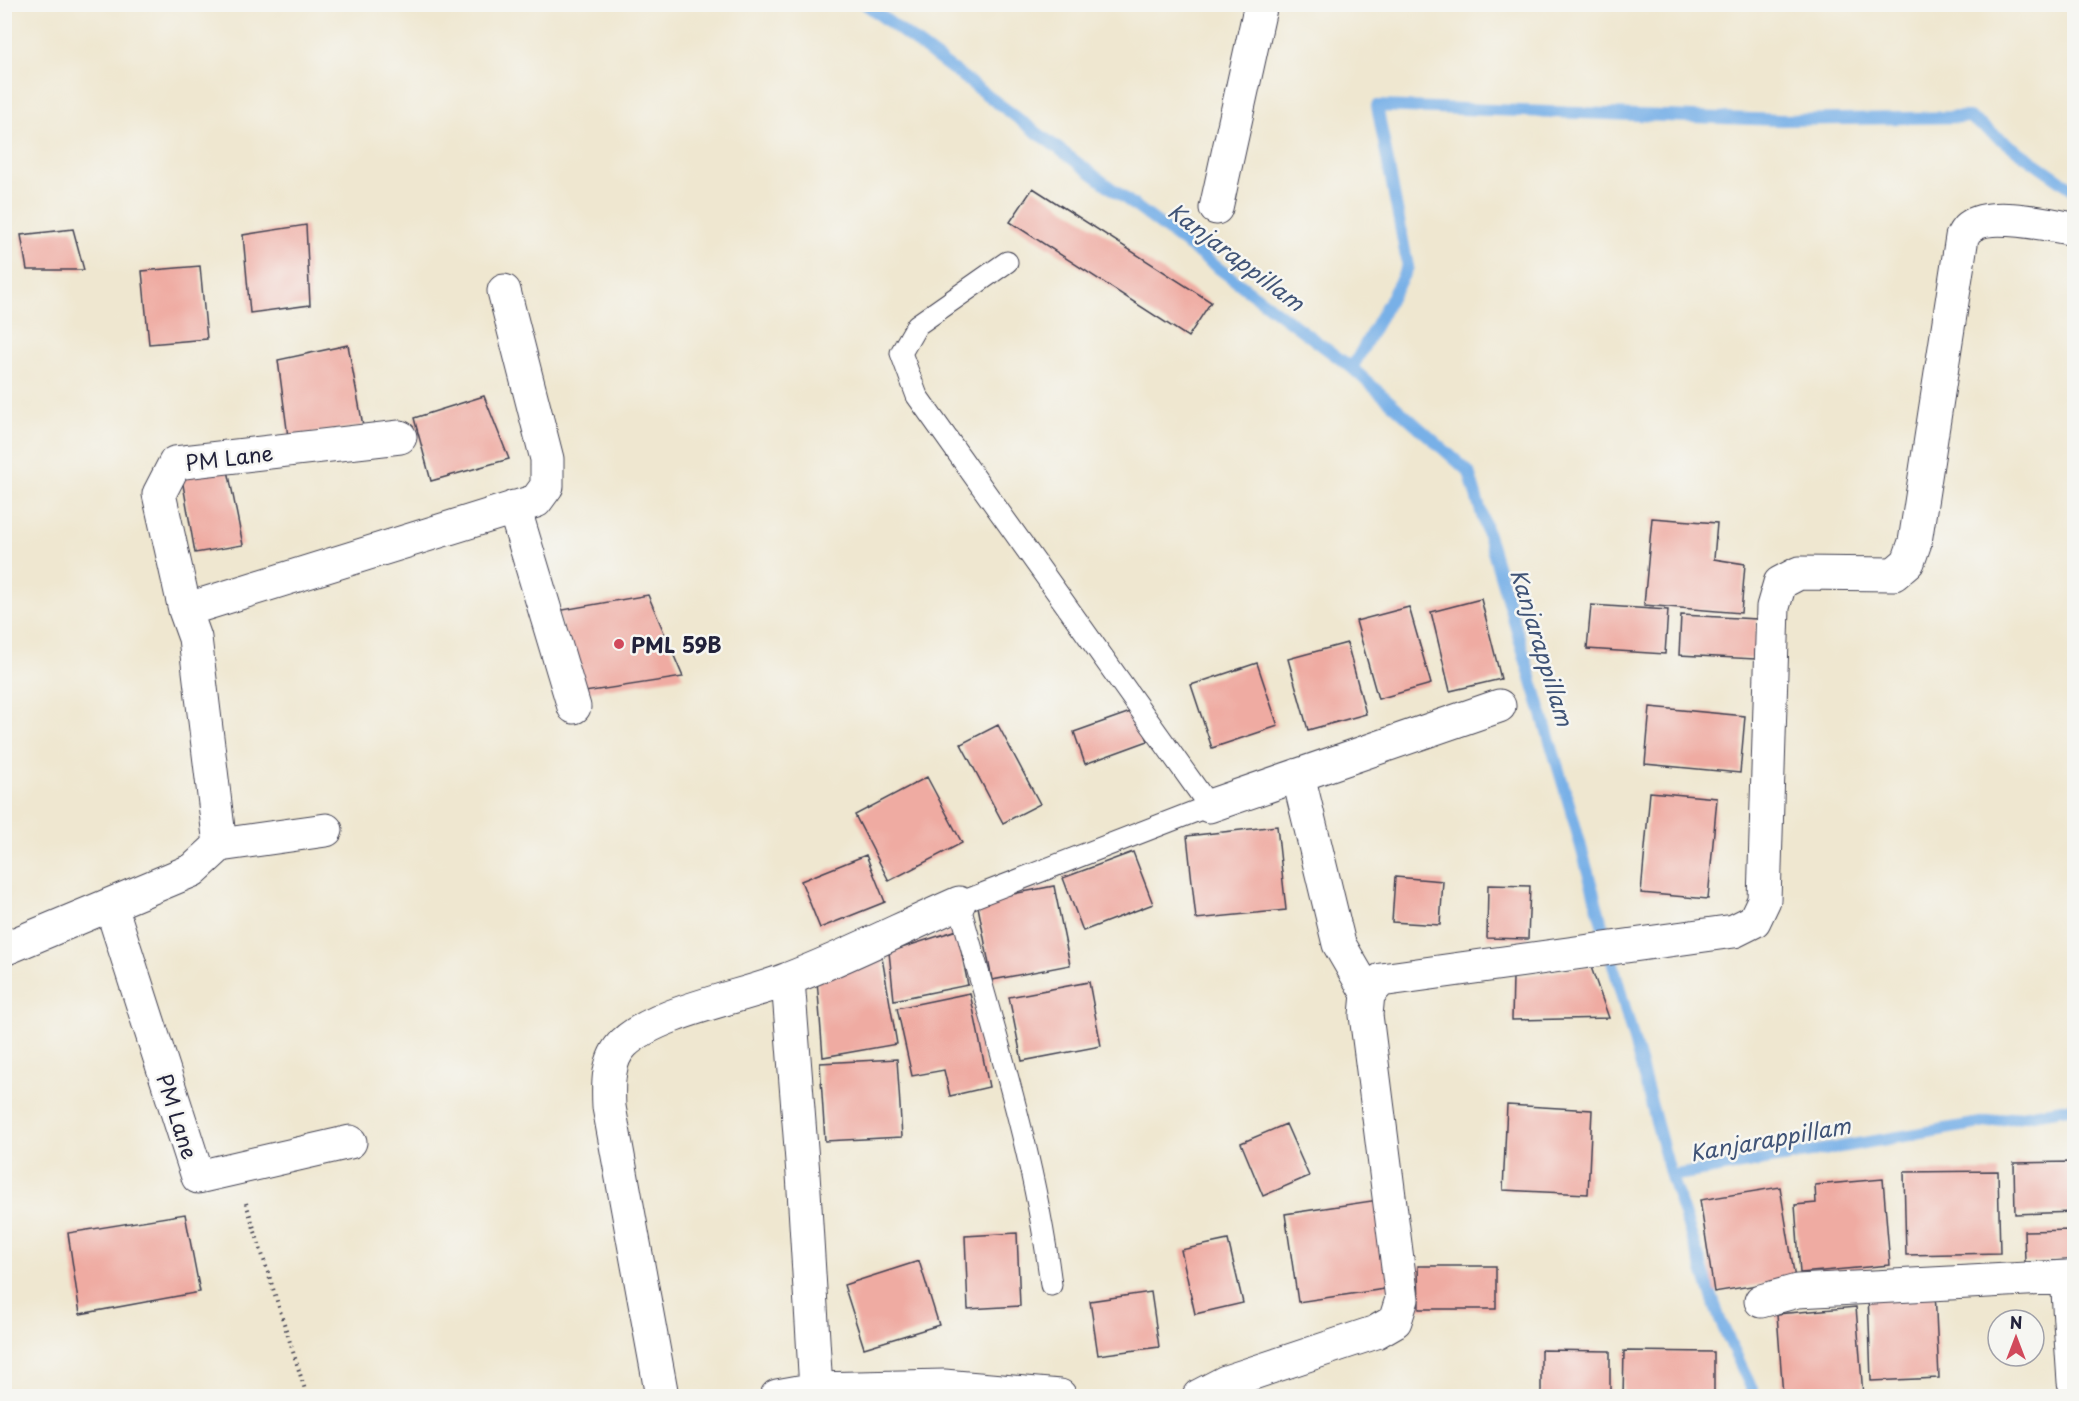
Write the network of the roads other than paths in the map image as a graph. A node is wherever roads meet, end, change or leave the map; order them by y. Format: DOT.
graph roads {
  1 [pos="1261,4"];
  2 [pos="1216,208"];
  3 [pos="2074,229"];
  4 [pos="1007,262"];
  5 [pos="504,291"];
  6 [pos="400,437"];
  7 [pos="514,507"];
  8 [pos="185,610"];
  9 [pos="1499,706"];
  10 [pos="574,707"];
  11 [pos="1298,775"];
  12 [pos="1209,806"];
  13 [pos="326,830"];
  14 [pos="220,845"];
  15 [pos="959,903"];
  16 [pos="111,906"];
  17 [pos="4,949"];
  18 [pos="788,980"];
  19 [pos="1368,994"];
  20 [pos="350,1142"];
  21 [pos="2071,1277"];
  22 [pos="1051,1285"];
  23 [pos="1761,1301"];
  24 [pos="2074,1382"];
  25 [pos="816,1389"];
  26 [pos="662,1396"];
  27 [pos="777,1396"];
  28 [pos="1060,1396"];
  29 [pos="1199,1396"];
  1 -- 2 [label="street"];
  3 -- 19 [label="street"];
  4 -- 12 [label="lane"];
  5 -- 7 [label="street"];
  6 -- 8 [label="street, PM Lane"];
  7 -- 8 [label="street"];
  7 -- 10 [label="street"];
  8 -- 14 [label="street, PM Lane"];
  9 -- 11 [label="street"];
  11 -- 12 [label="street"];
  11 -- 19 [label="street"];
  12 -- 15 [label="lane"];
  13 -- 14 [label="street"];
  14 -- 16 [label="street"];
  15 -- 18 [label="street"];
  15 -- 22 [label="lane"];
  16 -- 17 [label="street"];
  16 -- 20 [label="street, PM Lane"];
  18 -- 25 [label="street"];
  18 -- 26 [label="street"];
  19 -- 29 [label="street"];
  21 -- 23 [label="street"];
  21 -- 24 [label="street"];
  25 -- 27 [label="street"];
  25 -- 28 [label="street"];
}
